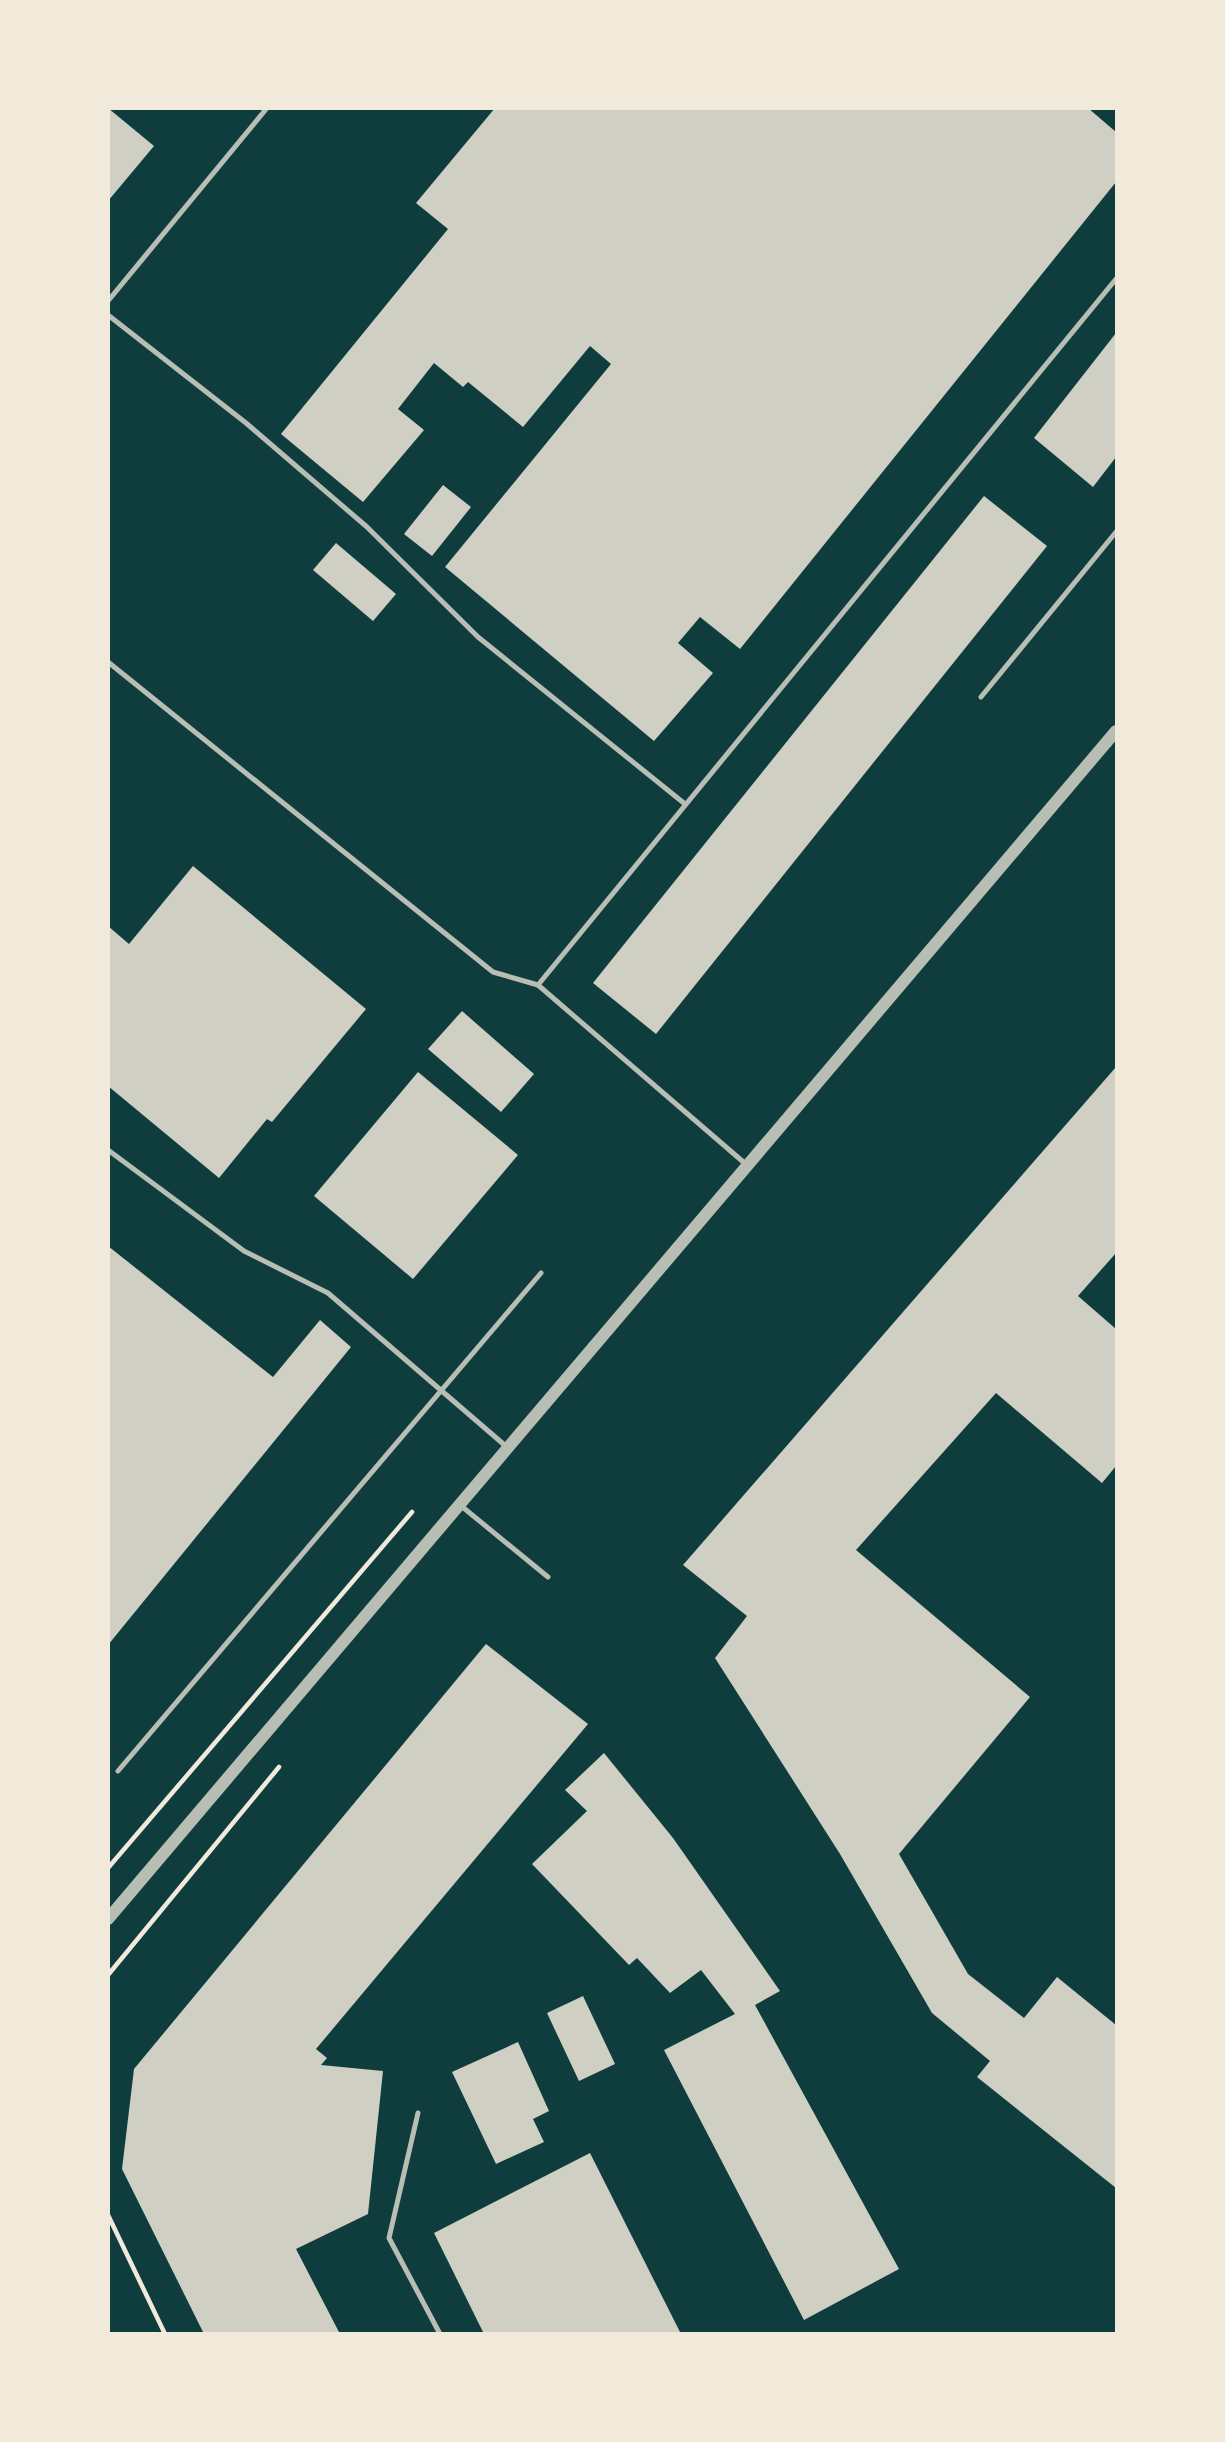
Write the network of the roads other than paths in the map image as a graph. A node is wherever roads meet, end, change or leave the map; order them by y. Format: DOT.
graph roads {
  1 [pos="267,108"];
  2 [pos="1116,279"];
  3 [pos="108,301"];
  4 [pos="108,315"];
  5 [pos="1116,532"];
  6 [pos="108,662"];
  7 [pos="981,697"];
  8 [pos="1116,731"];
  9 [pos="685,804"];
  10 [pos="538,985"];
  11 [pos="108,1150"];
  12 [pos="748,1166"];
  13 [pos="541,1273"];
  14 [pos="441,1391"];
  15 [pos="508,1448"];
  16 [pos="460,1505"];
  17 [pos="548,1577"];
  18 [pos="118,1771"];
  19 [pos="108,1919"];
  20 [pos="418,2113"];
  21 [pos="440,2333"];
  1 -- 3 [label="lane"];
  2 -- 9 [label="lane"];
  4 -- 9 [label="lane"];
  5 -- 7 [label="lane"];
  6 -- 10 [label="lane"];
  8 -- 12 [label="street"];
  9 -- 10 [label="lane"];
  10 -- 12 [label="lane"];
  11 -- 14 [label="lane"];
  12 -- 15 [label="street"];
  13 -- 14 [label="lane"];
  14 -- 15 [label="lane"];
  14 -- 18 [label="lane"];
  15 -- 16 [label="street"];
  16 -- 17 [label="lane"];
  16 -- 19 [label="street"];
  20 -- 21 [label="lane"];
}
